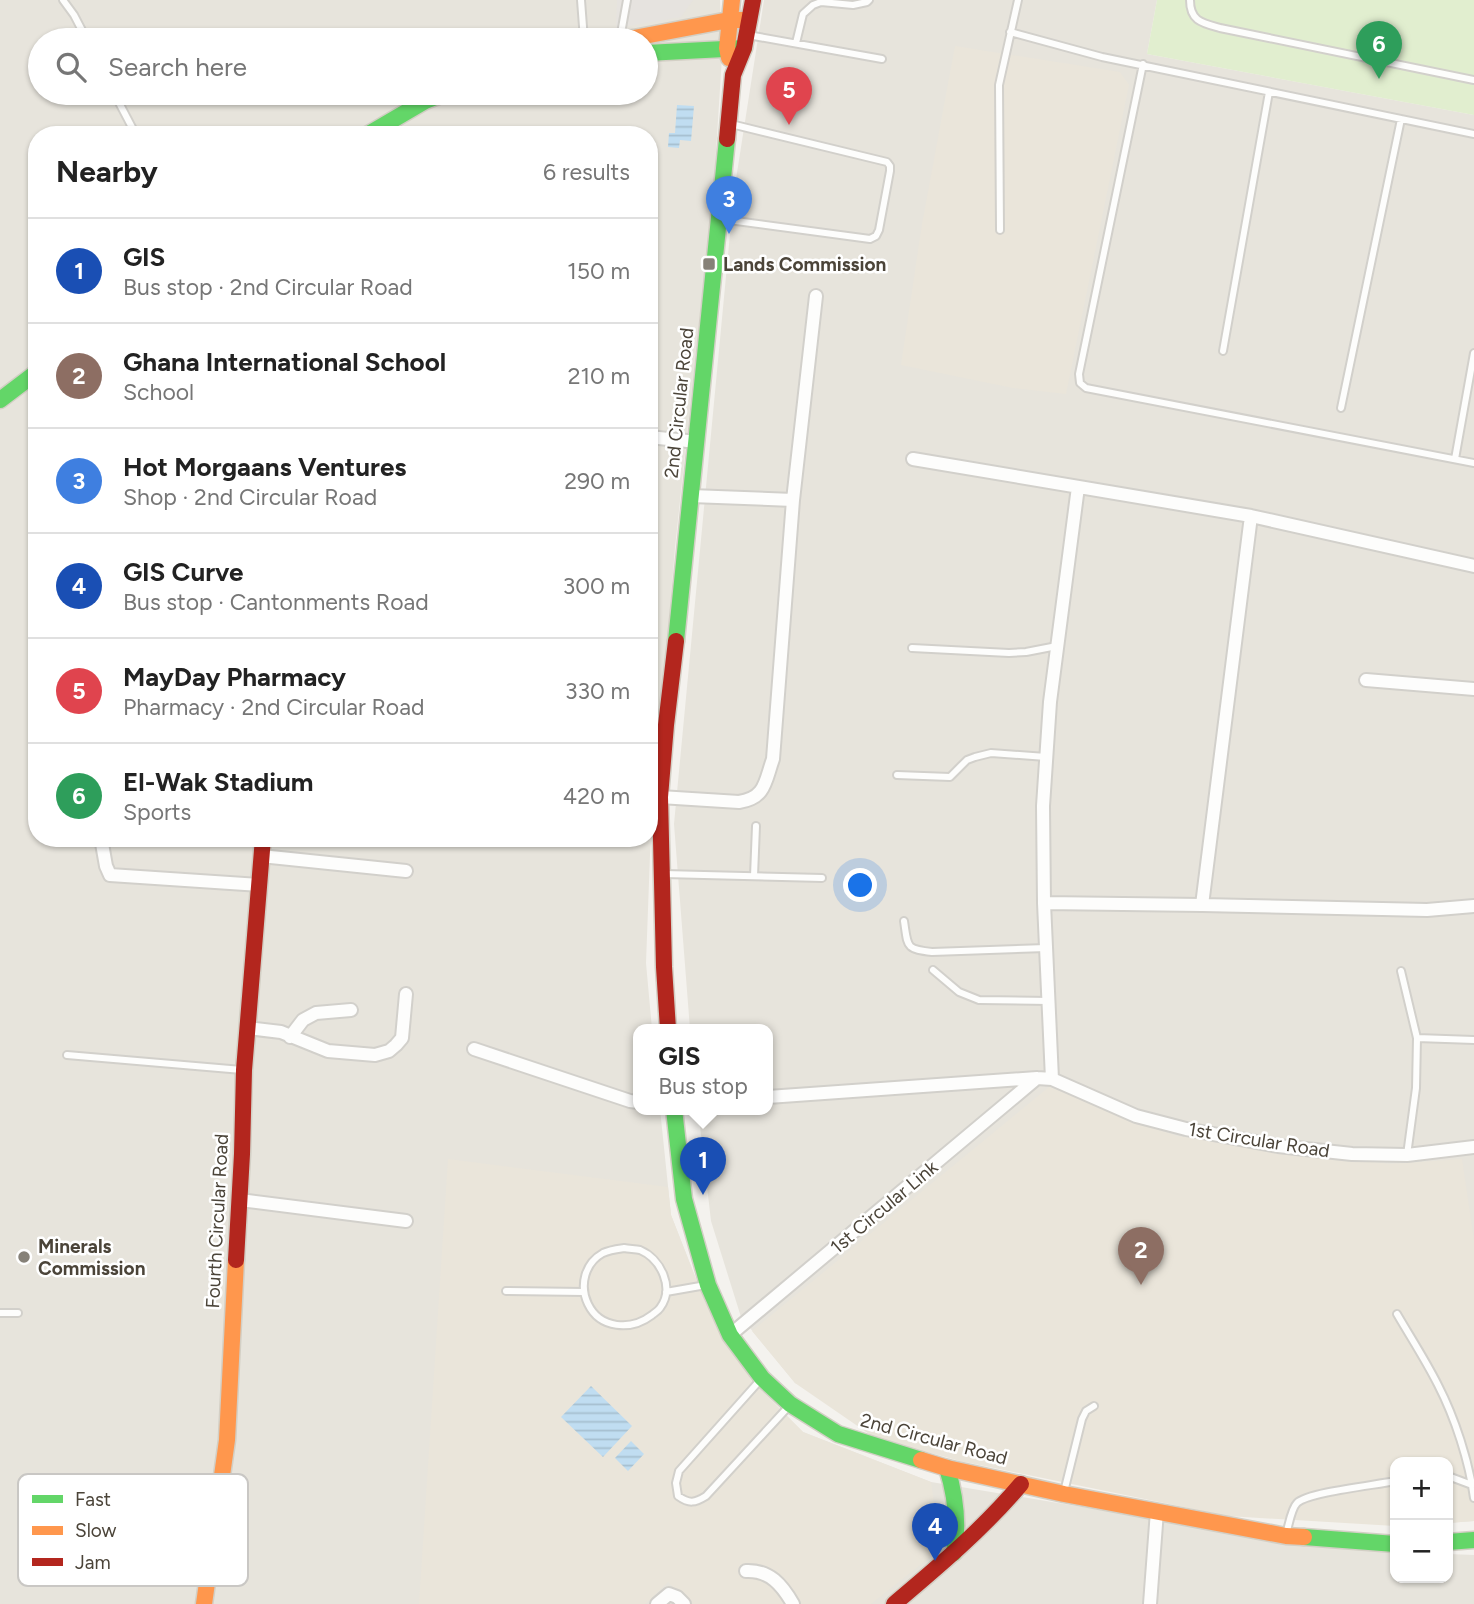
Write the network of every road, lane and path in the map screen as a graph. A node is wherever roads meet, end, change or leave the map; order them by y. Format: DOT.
graph roads {
  1 [pos="63,0"];
  2 [pos="581,0"];
  3 [pos="627,0"];
  4 [pos="732,0"];
  5 [pos="753,0"];
  6 [pos="869,0"];
  7 [pos="1018,0"];
  8 [pos="1190,0"];
  9 [pos="729,20"];
  10 [pos="81,28"];
  11 [pos="583,28"];
  12 [pos="623,28"];
  13 [pos="1010,32"];
  14 [pos="658,33"];
  15 [pos="746,34"];
  16 [pos="796,43"];
  17 [pos="727,48"];
  18 [pos="658,53"];
  19 [pos="882,59"];
  20 [pos="1143,64"];
  21 [pos="733,75"];
  22 [pos="1474,80"];
  23 [pos="1269,92"];
  24 [pos="120,105"];
  25 [pos="418,105"];
  26 [pos="1401,119"];
  27 [pos="728,124"];
  28 [pos="131,126"];
  29 [pos="382,126"];
  30 [pos="1474,134"];
  31 [pos="719,219"];
  32 [pos="1000,230"];
  33 [pos="816,296"];
  34 [pos="1223,351"];
  35 [pos="1474,353"];
  36 [pos="28,379"];
  37 [pos="1465,396"];
  38 [pos="1474,398"];
  39 [pos="0,400"];
  40 [pos="1340,408"];
  41 [pos="658,438"];
  42 [pos="697,442"];
  43 [pos="913,459"];
  44 [pos="1455,459"];
  45 [pos="1474,463"];
  46 [pos="1078,487"];
  47 [pos="691,496"];
  48 [pos="793,500"];
  49 [pos="1251,516"];
  50 [pos="1474,566"];
  51 [pos="1057,646"];
  52 [pos="912,648"];
  53 [pos="1366,680"];
  54 [pos="1474,689"];
  55 [pos="1046,757"];
  56 [pos="897,775"];
  57 [pos="660,797"];
  58 [pos="756,827"];
  59 [pos="103,847"];
  60 [pos="262,847"];
  61 [pos="261,856"];
  62 [pos="406,871"];
  63 [pos="662,874"];
  64 [pos="754,876"];
  65 [pos="822,878"];
  66 [pos="259,885"];
  67 [pos="1044,903"];
  68 [pos="1202,905"];
  69 [pos="1474,906"];
  70 [pos="904,921"];
  71 [pos="1046,948"];
  72 [pos="933,970"];
  73 [pos="1401,971"];
  74 [pos="406,994"];
  75 [pos="1049,1001"];
  76 [pos="351,1010"];
  77 [pos="668,1024"];
  78 [pos="247,1028"];
  79 [pos="290,1037"];
  80 [pos="1418,1038"];
  81 [pos="1474,1040"];
  82 [pos="474,1049"];
  83 [pos="67,1055"];
  84 [pos="244,1070"];
  85 [pos="1037,1078"];
  86 [pos="1052,1079"];
  87 [pos="773,1097"];
  88 [pos="633,1101"];
  89 [pos="675,1115"];
  90 [pos="1474,1147"];
  91 [pos="1407,1155"];
  92 [pos="240,1200"];
  93 [pos="406,1221"];
  94 [pos="708,1285"];
  95 [pos="506,1291"];
  96 [pos="584,1292"];
  97 [pos="666,1292"];
  98 [pos="0,1313"];
  99 [pos="18,1313"];
  100 [pos="1397,1314"];
  101 [pos="730,1335"];
  102 [pos="762,1378"];
  103 [pos="790,1404"];
  104 [pos="1094,1406"];
  105 [pos="947,1468"];
  106 [pos="222,1474"];
  107 [pos="1453,1478"];
  108 [pos="1390,1483"];
  109 [pos="1021,1484"];
  110 [pos="1472,1485"];
  111 [pos="1064,1494"];
  112 [pos="1474,1499"];
  113 [pos="1157,1511"];
  114 [pos="1286,1536"];
  115 [pos="1474,1540"];
  116 [pos="1453,1542"];
  117 [pos="1390,1544"];
  118 [pos="954,1555"];
  119 [pos="746,1572"];
  120 [pos="207,1586"];
  121 [pos="204,1604"];
  122 [pos="657,1604"];
  123 [pos="684,1604"];
  124 [pos="793,1604"];
  125 [pos="894,1604"];
  126 [pos="1150,1604"];
  1 -- 10 [label="lane"];
  2 -- 11 [label="lane"];
  3 -- 12 [label="lane"];
  4 -- 9 [label="street, 2nd Circular Road"];
  5 -- 15 [label="street, 2nd Circular Road"];
  6 -- 16 [label="lane"];
  7 -- 13 [label="lane"];
  8 -- 22 [label="lane"];
  9 -- 14 [label="street"];
  9 -- 15 [label="street"];
  9 -- 17 [label="street, 2nd Circular Road"];
  13 -- 20 [label="lane"];
  13 -- 32 [label="lane"];
  15 -- 16 [label="lane"];
  15 -- 17 [label="street"];
  15 -- 21 [label="street, 2nd Circular Road"];
  16 -- 19 [label="lane"];
  17 -- 18 [label="street"];
  17 -- 21 [label="street, 2nd Circular Road"];
  20 -- 23 [label="lane"];
  20 -- 44 [label="lane"];
  21 -- 27 [label="street, 2nd Circular Road"];
  23 -- 26 [label="lane"];
  23 -- 34 [label="lane"];
  24 -- 28 [label="lane"];
  25 -- 29 [label="street"];
  26 -- 30 [label="lane"];
  26 -- 40 [label="lane"];
  27 -- 31 [label="street, 2nd Circular Road"];
  27 -- 31 [label="lane"];
  31 -- 42 [label="street, 2nd Circular Road"];
  33 -- 48 [label="street"];
  35 -- 37 [label="lane"];
  36 -- 39 [label="street"];
  37 -- 38 [label="lane"];
  37 -- 44 [label="lane"];
  41 -- 42 [label="street"];
  42 -- 47 [label="street, 2nd Circular Road"];
  43 -- 46 [label="street"];
  44 -- 45 [label="lane"];
  46 -- 49 [label="street"];
  46 -- 51 [label="street"];
  47 -- 48 [label="street"];
  47 -- 57 [label="street, 2nd Circular Road"];
  48 -- 57 [label="street"];
  49 -- 50 [label="street"];
  49 -- 68 [label="street"];
  51 -- 52 [label="lane"];
  51 -- 55 [label="street"];
  53 -- 54 [label="street"];
  55 -- 56 [label="lane"];
  55 -- 67 [label="street"];
  57 -- 63 [label="street, 2nd Circular Road"];
  58 -- 64 [label="lane"];
  59 -- 66 [label="street"];
  60 -- 61 [label="street, Fourth Circular Road"];
  61 -- 62 [label="street"];
  61 -- 66 [label="street, Fourth Circular Road"];
  63 -- 64 [label="lane"];
  63 -- 77 [label="street, 2nd Circular Road"];
  64 -- 65 [label="lane"];
  66 -- 78 [label="street, Fourth Circular Road"];
  67 -- 68 [label="street"];
  67 -- 71 [label="street"];
  68 -- 69 [label="street"];
  70 -- 71 [label="lane"];
  71 -- 75 [label="street"];
  72 -- 75 [label="lane"];
  73 -- 80 [label="lane"];
  74 -- 79 [label="street"];
  75 -- 86 [label="street"];
  76 -- 79 [label="street"];
  78 -- 79 [label="street"];
  78 -- 84 [label="street, Fourth Circular Road"];
  80 -- 81 [label="lane"];
  80 -- 91 [label="lane"];
  82 -- 88 [label="street"];
  83 -- 84 [label="lane"];
  84 -- 92 [label="street, Fourth Circular Road"];
  85 -- 86 [label="street, 1st Circular Road"];
  85 -- 87 [label="street, 1st Circular Road"];
  85 -- 101 [label="street, 1st Circular Link"];
  86 -- 91 [label="street, 1st Circular Road"];
  89 -- 94 [label="street, 2nd Circular Road"];
  90 -- 91 [label="street, 1st Circular Road"];
  92 -- 93 [label="street"];
  92 -- 106 [label="street, Fourth Circular Road"];
  94 -- 97 [label="lane"];
  94 -- 101 [label="street, 2nd Circular Road"];
  95 -- 96 [label="lane"];
  96 -- 97 [label="lane"];
  96 -- 97 [label="lane"];
  98 -- 99 [label="lane"];
  100 -- 110 [label="lane"];
  101 -- 102 [label="street, 2nd Circular Road"];
  102 -- 103 [label="street, 2nd Circular Road"];
  102 -- 103 [label="lane"];
  103 -- 105 [label="street, 2nd Circular Road"];
  104 -- 111 [label="lane"];
  105 -- 109 [label="street, 2nd Circular Road"];
  105 -- 118 [label="street"];
  107 -- 110 [label="lane"];
  108 -- 114 [label="lane"];
  109 -- 111 [label="street, 2nd Circular Road"];
  109 -- 118 [label="street"];
  110 -- 112 [label="lane"];
  111 -- 113 [label="street, 2nd Circular Road"];
  113 -- 114 [label="street, 2nd Circular Road"];
  113 -- 126 [label="street"];
  114 -- 117 [label="street, 2nd Circular Road"];
  115 -- 116 [label="street"];
  118 -- 125 [label="street"];
  119 -- 124 [label="street"];
  120 -- 121 [label="street, Fourth Circular Road"];
  122 -- 123 [label="street"];
}
